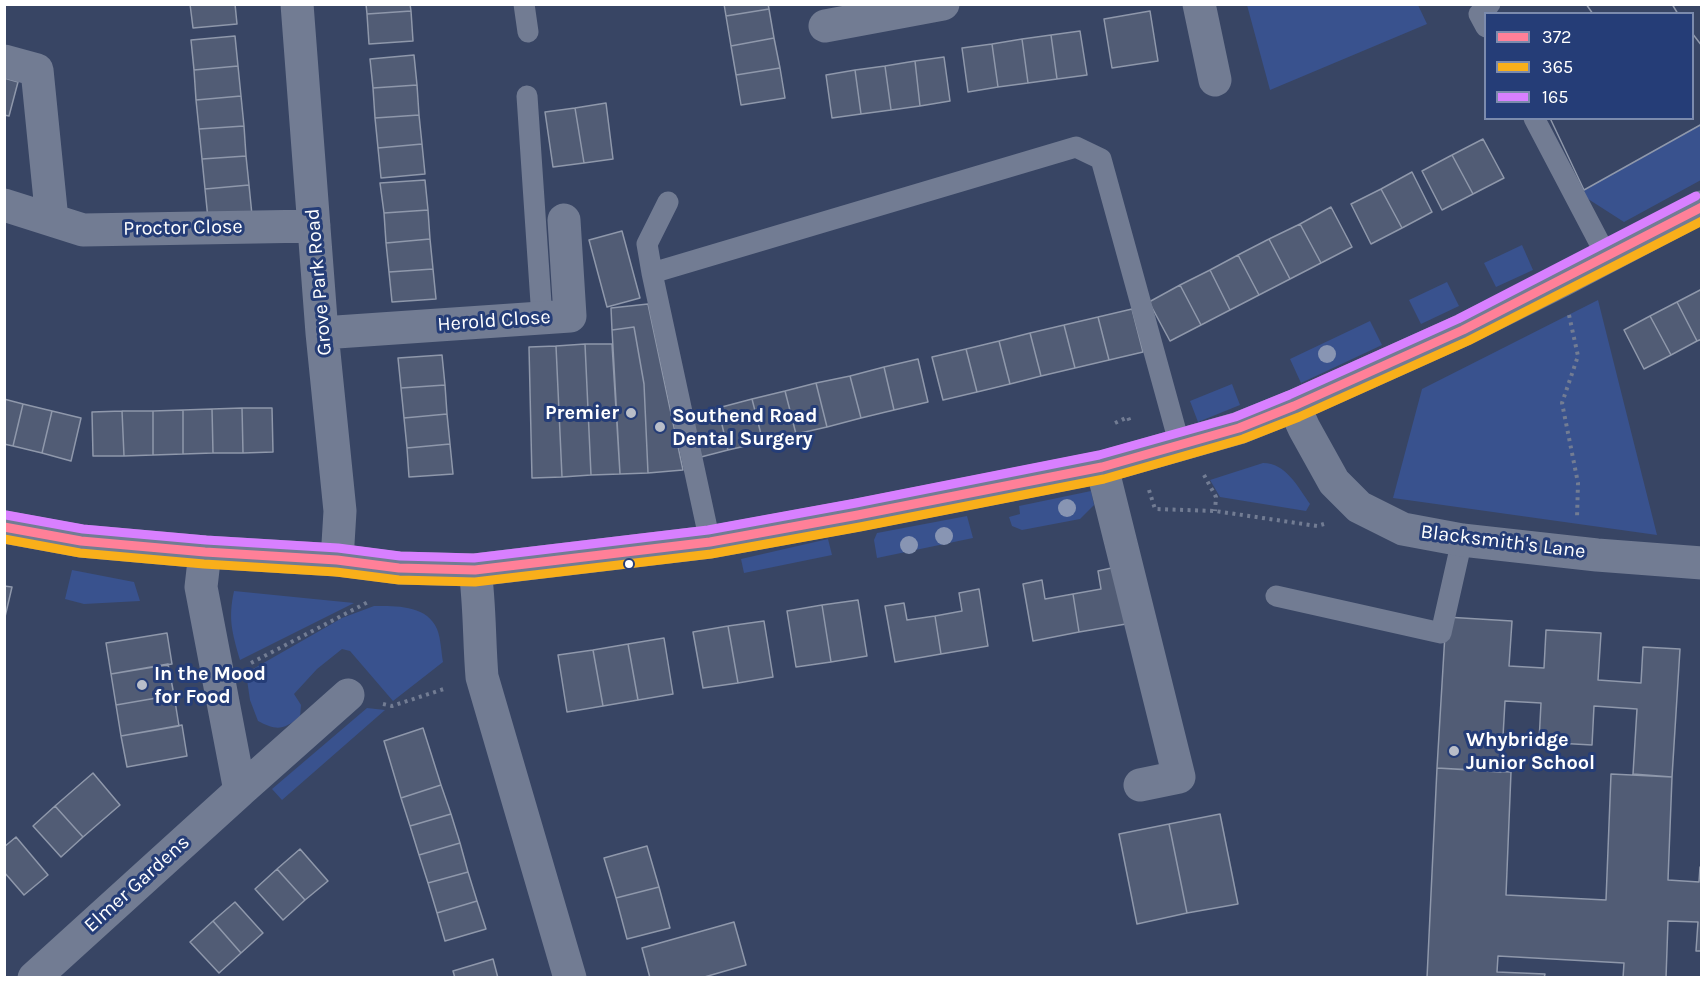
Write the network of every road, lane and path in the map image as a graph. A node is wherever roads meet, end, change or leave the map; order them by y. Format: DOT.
graph roads {
  1 [pos="297,4"];
  2 [pos="524,4"];
  3 [pos="943,4"];
  4 [pos="1199,4"];
  5 [pos="1490,4"];
  6 [pos="1484,25"];
  7 [pos="825,26"];
  8 [pos="528,32"];
  9 [pos="4,61"];
  10 [pos="1215,80"];
  11 [pos="527,96"];
  12 [pos="1535,120"];
  13 [pos="668,202"];
  14 [pos="4,205"];
  15 [pos="1701,207"];
  16 [pos="52,220"];
  17 [pos="564,220"];
  18 [pos="314,226"];
  19 [pos="1606,256"];
  20 [pos="652,273"];
  21 [pos="1560,281"];
  22 [pos="542,318"];
  23 [pos="322,333"];
  24 [pos="1294,406"];
  25 [pos="1180,446"];
  26 [pos="1102,467"];
  27 [pos="1204,475"];
  28 [pos="1147,483"];
  29 [pos="1215,511"];
  30 [pos="1331,522"];
  31 [pos="4,527"];
  32 [pos="1462,540"];
  33 [pos="710,542"];
  34 [pos="204,552"];
  35 [pos="1575,552"];
  36 [pos="337,560"];
  37 [pos="1701,563"];
  38 [pos="475,570"];
  39 [pos="1276,596"];
  40 [pos="370,601"];
  41 [pos="482,677"];
  42 [pos="219,680"];
  43 [pos="348,695"];
  44 [pos="1140,785"];
  45 [pos="240,791"];
  46 [pos="34,978"];
  47 [pos="570,978"];
  1 -- 18 [label="street, Grove Park Road"];
  2 -- 8 [label="lane"];
  3 -- 7 [label="street"];
  4 -- 10 [label="street"];
  5 -- 6 [label="lane"];
  9 -- 16 [label="street"];
  11 -- 22 [label="lane"];
  12 -- 19 [label="lane"];
  13 -- 20 [label="lane"];
  14 -- 16 [label="street, Proctor Close"];
  15 -- 19 [label="street"];
  16 -- 18 [label="street, Proctor Close"];
  17 -- 22 [label="street, Herold Close"];
  18 -- 23 [label="street, Grove Park Road"];
  19 -- 21 [label="street"];
  20 -- 25 [label="lane"];
  20 -- 33 [label="lane"];
  21 -- 24 [label="street"];
  21 -- 35 [label="path"];
  22 -- 23 [label="street, Herold Close"];
  23 -- 36 [label="street, Grove Park Road"];
  24 -- 25 [label="street"];
  24 -- 32 [label="street, Blacksmith's Lane"];
  25 -- 26 [label="street"];
  26 -- 33 [label="street"];
  26 -- 44 [label="street"];
  27 -- 29 [label="path"];
  28 -- 29 [label="path"];
  29 -- 30 [label="path"];
  31 -- 34 [label="street"];
  32 -- 35 [label="street, Blacksmith's Lane"];
  32 -- 39 [label="lane"];
  33 -- 38 [label="street"];
  34 -- 36 [label="street"];
  34 -- 42 [label="street"];
  35 -- 37 [label="street, Blacksmith's Lane"];
  36 -- 38 [label="street"];
  38 -- 41 [label="street"];
  40 -- 42 [label="path"];
  41 -- 43 [label="path"];
  41 -- 47 [label="street"];
  42 -- 45 [label="street"];
  43 -- 45 [label="street, Elmer Gardens"];
  45 -- 46 [label="street, Elmer Gardens"];
}
